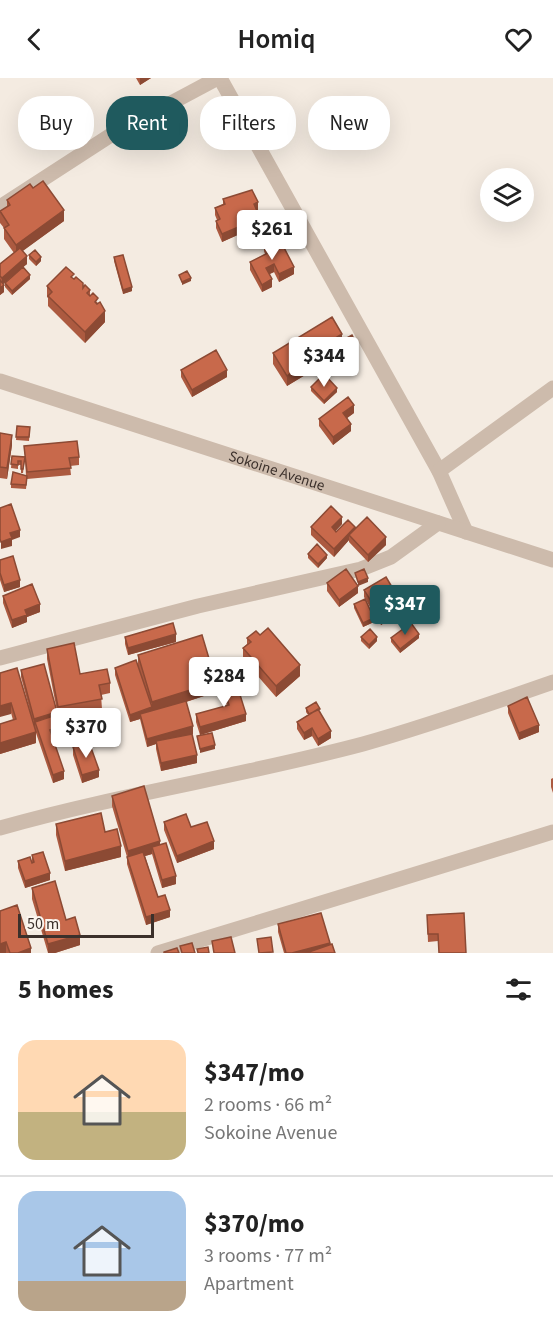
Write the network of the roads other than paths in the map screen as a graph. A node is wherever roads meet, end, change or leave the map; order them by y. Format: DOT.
graph roads {
  1 [pos="219,78"];
  2 [pos="0,207"];
  3 [pos="0,381"];
  4 [pos="553,388"];
  5 [pos="439,471"];
  6 [pos="438,523"];
  7 [pos="466,532"];
  8 [pos="553,560"];
  9 [pos="0,658"];
  10 [pos="553,682"];
  11 [pos="0,828"];
  12 [pos="553,832"];
  13 [pos="158,953"];
  1 -- 2 [label="street"];
  1 -- 5 [label="street"];
  3 -- 6 [label="street, Sokoine Avenue"];
  4 -- 5 [label="street"];
  5 -- 7 [label="street"];
  6 -- 7 [label="street, Sokoine Avenue"];
  6 -- 9 [label="street"];
  7 -- 8 [label="street, Sokoine Avenue"];
  10 -- 11 [label="street"];
  12 -- 13 [label="street"];
}
